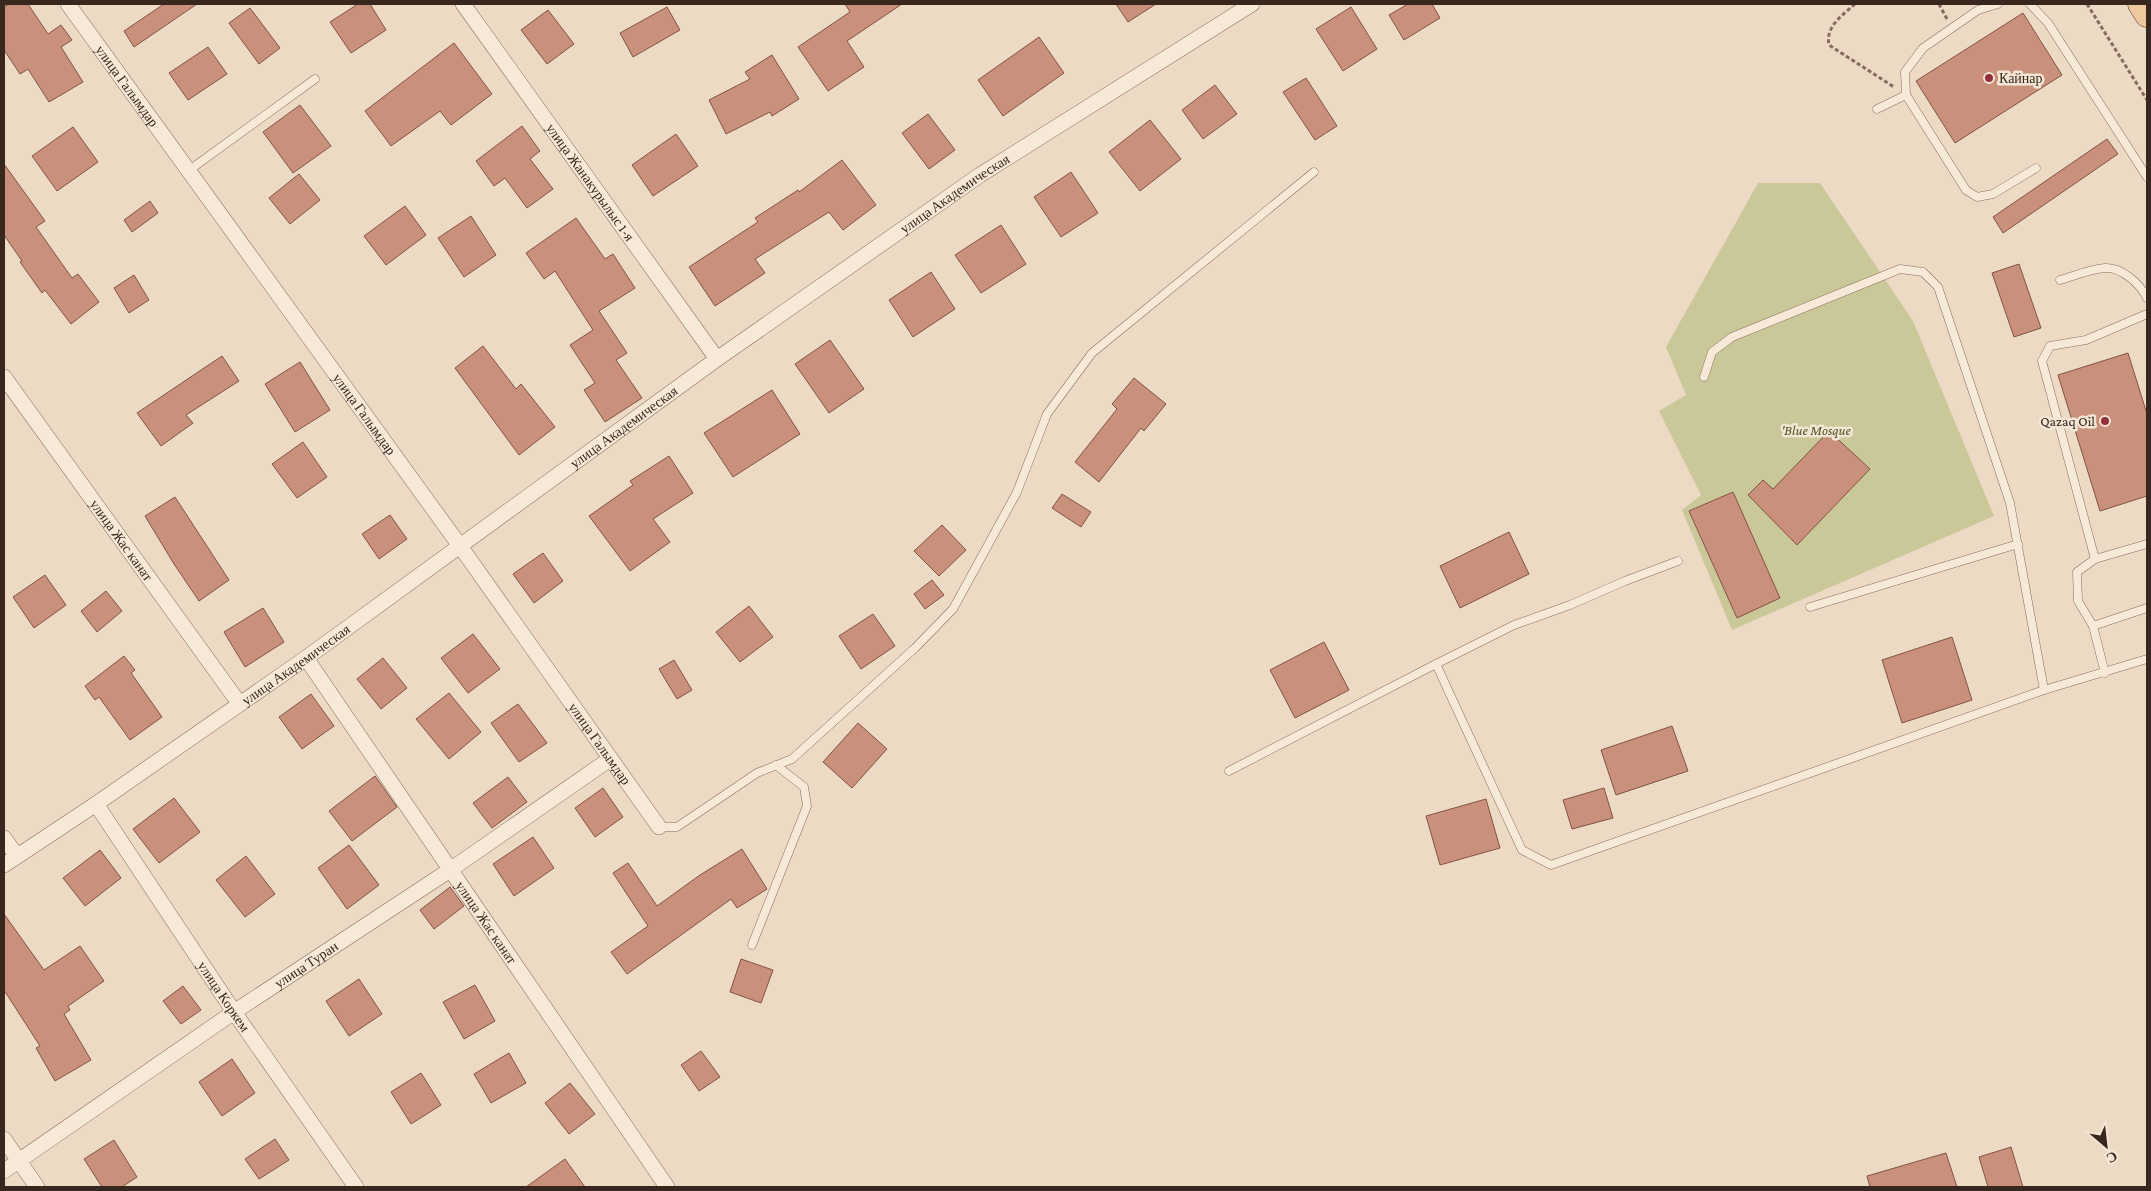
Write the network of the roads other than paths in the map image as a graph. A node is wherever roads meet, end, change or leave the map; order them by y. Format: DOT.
graph roads {
  1 [pos="68,4"];
  2 [pos="464,4"];
  3 [pos="1252,4"];
  4 [pos="1998,4"];
  5 [pos="2030,4"];
  6 [pos="2140,4"];
  7 [pos="2147,15"];
  8 [pos="315,79"];
  9 [pos="1906,95"];
  10 [pos="1877,109"];
  11 [pos="2036,168"];
  12 [pos="188,171"];
  13 [pos="1314,172"];
  14 [pos="2147,177"];
  15 [pos="2060,280"];
  16 [pos="2147,298"];
  17 [pos="2147,314"];
  18 [pos="717,359"];
  19 [pos="4,377"];
  20 [pos="1704,377"];
  21 [pos="2018,544"];
  22 [pos="2147,544"];
  23 [pos="460,546"];
  24 [pos="2095,559"];
  25 [pos="1678,561"];
  26 [pos="1810,607"];
  27 [pos="2147,608"];
  28 [pos="2093,626"];
  29 [pos="306,658"];
  30 [pos="2147,660"];
  31 [pos="1436,664"];
  32 [pos="2105,673"];
  33 [pos="2044,690"];
  34 [pos="239,703"];
  35 [pos="610,759"];
  36 [pos="776,765"];
  37 [pos="1229,771"];
  38 [pos="96,804"];
  39 [pos="659,827"];
  40 [pos="4,838"];
  41 [pos="17,856"];
  42 [pos="4,865"];
  43 [pos="450,870"];
  44 [pos="752,945"];
  45 [pos="234,1012"];
  46 [pos="4,1139"];
  47 [pos="19,1161"];
  48 [pos="4,1170"];
  49 [pos="37,1187"];
  50 [pos="356,1187"];
  51 [pos="667,1187"];
  1 -- 12 [label="street, улица Галымдар"];
  2 -- 18 [label="street, улица Жанакурылыс 1-я"];
  3 -- 18 [label="street, улица Академическая"];
  4 -- 9 [label="lane"];
  5 -- 14 [label="lane"];
  6 -- 7 [label="main road"];
  8 -- 12 [label="lane"];
  9 -- 10 [label="lane"];
  9 -- 11 [label="lane"];
  12 -- 23 [label="street, улица Галымдар"];
  13 -- 36 [label="lane"];
  15 -- 16 [label="lane"];
  17 -- 24 [label="lane"];
  18 -- 23 [label="street, улица Академическая"];
  19 -- 34 [label="street, улица Жас канат"];
  20 -- 21 [label="lane"];
  21 -- 26 [label="lane"];
  21 -- 33 [label="lane"];
  22 -- 24 [label="lane"];
  23 -- 29 [label="street, улица Академическая"];
  23 -- 35 [label="street, улица Галымдар"];
  24 -- 28 [label="lane"];
  25 -- 31 [label="lane"];
  27 -- 28 [label="lane"];
  28 -- 32 [label="lane"];
  29 -- 34 [label="street, улица Академическая"];
  29 -- 43 [label="street, улица Жас канат"];
  30 -- 32 [label="lane"];
  31 -- 33 [label="lane"];
  31 -- 37 [label="lane"];
  32 -- 33 [label="lane"];
  34 -- 38 [label="street, улица Академическая"];
  35 -- 39 [label="street, улица Галымдар"];
  35 -- 43 [label="street, улица Туран"];
  36 -- 39 [label="lane"];
  36 -- 44 [label="lane"];
  38 -- 41 [label="street, улица Академическая"];
  38 -- 45 [label="street, улица Коркем"];
  40 -- 41 [label="street"];
  41 -- 42 [label="street, улица Академическая"];
  43 -- 45 [label="street, улица Туран"];
  43 -- 51 [label="street, улица Жас канат"];
  45 -- 47 [label="street, улица Туран"];
  45 -- 50 [label="street, улица Коркем"];
  46 -- 47 [label="street"];
  47 -- 48 [label="street, улица Туран"];
  47 -- 49 [label="street"];
}
